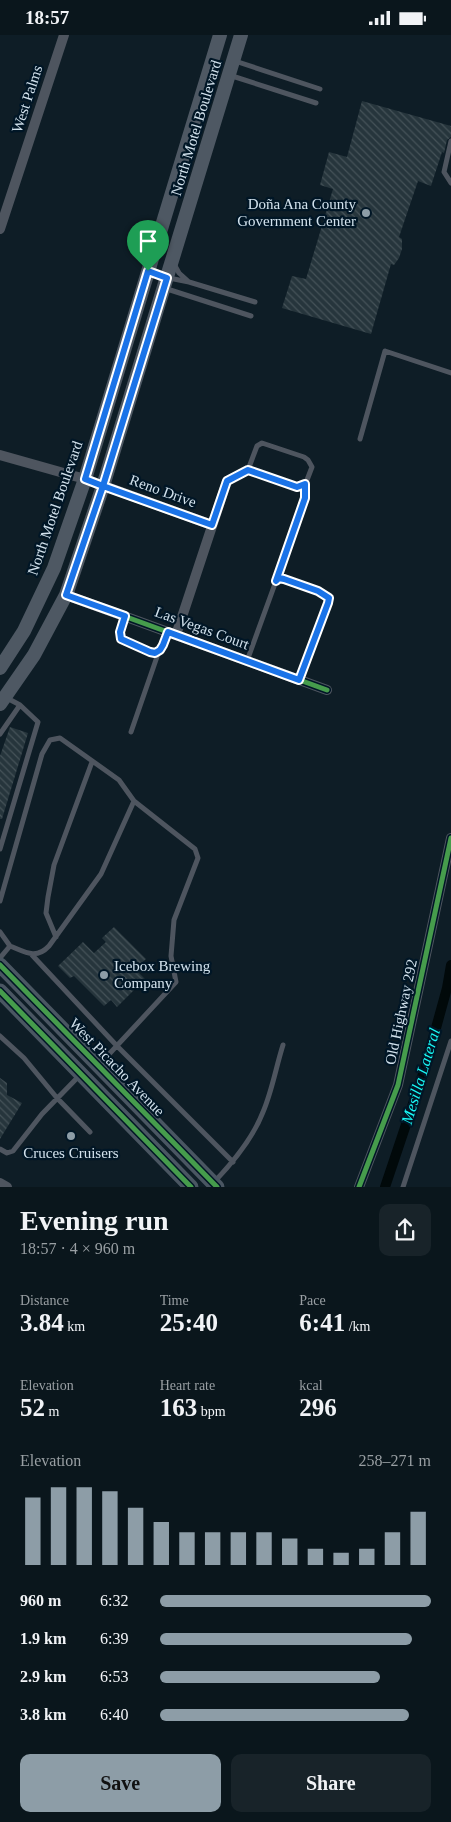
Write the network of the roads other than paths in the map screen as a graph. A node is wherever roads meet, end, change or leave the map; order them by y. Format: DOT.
graph roads {
  1 [pos="64,35"];
  2 [pos="220,35"];
  3 [pos="241,35"];
  4 [pos="214,54"];
  5 [pos="233,61"];
  6 [pos="210,69"];
  7 [pos="229,75"];
  8 [pos="320,89"];
  9 [pos="316,103"];
  10 [pos="451,141"];
  11 [pos="451,183"];
  12 [pos="0,229"];
  13 [pos="173,258"];
  14 [pos="146,276"];
  15 [pos="189,282"];
  16 [pos="165,283"];
  17 [pos="255,302"];
  18 [pos="251,316"];
  19 [pos="451,373"];
  20 [pos="360,439"];
  21 [pos="0,455"];
  22 [pos="248,470"];
  23 [pos="85,479"];
  24 [pos="227,481"];
  25 [pos="305,484"];
  26 [pos="103,486"];
  27 [pos="212,525"];
  28 [pos="276,581"];
  29 [pos="66,595"];
  30 [pos="125,616"];
  31 [pos="172,633"];
  32 [pos="160,650"];
  33 [pos="247,661"];
  34 [pos="0,668"];
  35 [pos="299,680"];
  36 [pos="327,690"];
  37 [pos="2,699"];
  38 [pos="20,705"];
  39 [pos="131,732"];
  40 [pos="0,733"];
  41 [pos="92,762"];
  42 [pos="134,801"];
  43 [pos="451,838"];
  44 [pos="0,849"];
  45 [pos="0,901"];
  46 [pos="0,932"];
  47 [pos="56,937"];
  48 [pos="10,946"];
  49 [pos="32,955"];
  50 [pos="0,958"];
  51 [pos="0,965"];
  52 [pos="0,991"];
  53 [pos="0,1037"];
  54 [pos="451,1041"];
  55 [pos="282,1045"];
  56 [pos="117,1046"];
  57 [pos="98,1065"];
  58 [pos="80,1074"];
  59 [pos="57,1098"];
  60 [pos="90,1132"];
  61 [pos="0,1149"];
  62 [pos="233,1162"];
  63 [pos="0,1183"];
  64 [pos="213,1186"];
  65 [pos="7,1187"];
  66 [pos="191,1187"];
  67 [pos="360,1187"];
  68 [pos="403,1187"];
  1 -- 12 [label="street, West Palms"];
  2 -- 4 [label="main road, North Motel Boulevard"];
  3 -- 5 [label="main road, North Motel Boulevard"];
  4 -- 5 [label="main road"];
  4 -- 6 [label="main road, North Motel Boulevard"];
  5 -- 7 [label="main road, North Motel Boulevard"];
  5 -- 8 [label="lane"];
  6 -- 7 [label="main road"];
  6 -- 14 [label="main road, North Motel Boulevard"];
  7 -- 9 [label="lane"];
  7 -- 13 [label="main road, North Motel Boulevard"];
  10 -- 11 [label="lane"];
  13 -- 15 [label="lane"];
  13 -- 16 [label="main road, North Motel Boulevard"];
  14 -- 16 [label="main road"];
  14 -- 23 [label="main road, North Motel Boulevard"];
  15 -- 16 [label="lane"];
  15 -- 17 [label="lane"];
  16 -- 18 [label="lane"];
  16 -- 26 [label="main road, North Motel Boulevard"];
  19 -- 20 [label="lane"];
  21 -- 23 [label="street"];
  22 -- 24 [label="lane"];
  22 -- 25 [label="lane"];
  22 -- 25 [label="lane"];
  23 -- 26 [label="street"];
  23 -- 34 [label="main road, North Motel Boulevard"];
  24 -- 27 [label="street"];
  25 -- 28 [label="lane"];
  26 -- 27 [label="street, Reno Drive"];
  26 -- 29 [label="main road, North Motel Boulevard"];
  27 -- 31 [label="street"];
  28 -- 33 [label="lane"];
  28 -- 35 [label="lane"];
  29 -- 30 [label="street, Las Vegas Court"];
  29 -- 37 [label="main road, North Motel Boulevard"];
  30 -- 31 [label="street, Las Vegas Court"];
  30 -- 32 [label="lane"];
  31 -- 32 [label="lane"];
  31 -- 33 [label="street, Las Vegas Court"];
  32 -- 39 [label="lane"];
  33 -- 35 [label="street, Las Vegas Court"];
  35 -- 36 [label="street, Las Vegas Court"];
  37 -- 38 [label="lane"];
  38 -- 40 [label="lane"];
  38 -- 44 [label="lane"];
  41 -- 42 [label="lane"];
  41 -- 45 [label="lane"];
  41 -- 47 [label="lane"];
  42 -- 47 [label="lane"];
  42 -- 56 [label="lane"];
  43 -- 67 [label="street, Old Highway 292"];
  46 -- 48 [label="lane"];
  47 -- 49 [label="lane"];
  48 -- 49 [label="lane"];
  48 -- 50 [label="lane"];
  49 -- 56 [label="lane"];
  51 -- 57 [label="main road, West Picacho Avenue"];
  52 -- 58 [label="main road, West Picacho Avenue"];
  53 -- 59 [label="lane"];
  54 -- 68 [label="lane"];
  55 -- 62 [label="lane"];
  56 -- 57 [label="lane"];
  56 -- 62 [label="lane"];
  57 -- 58 [label="main road"];
  57 -- 64 [label="main road, West Picacho Avenue"];
  58 -- 59 [label="lane"];
  58 -- 66 [label="main road, West Picacho Avenue"];
  59 -- 60 [label="lane"];
  59 -- 61 [label="lane"];
  62 -- 64 [label="lane"];
  63 -- 65 [label="street"];
}
